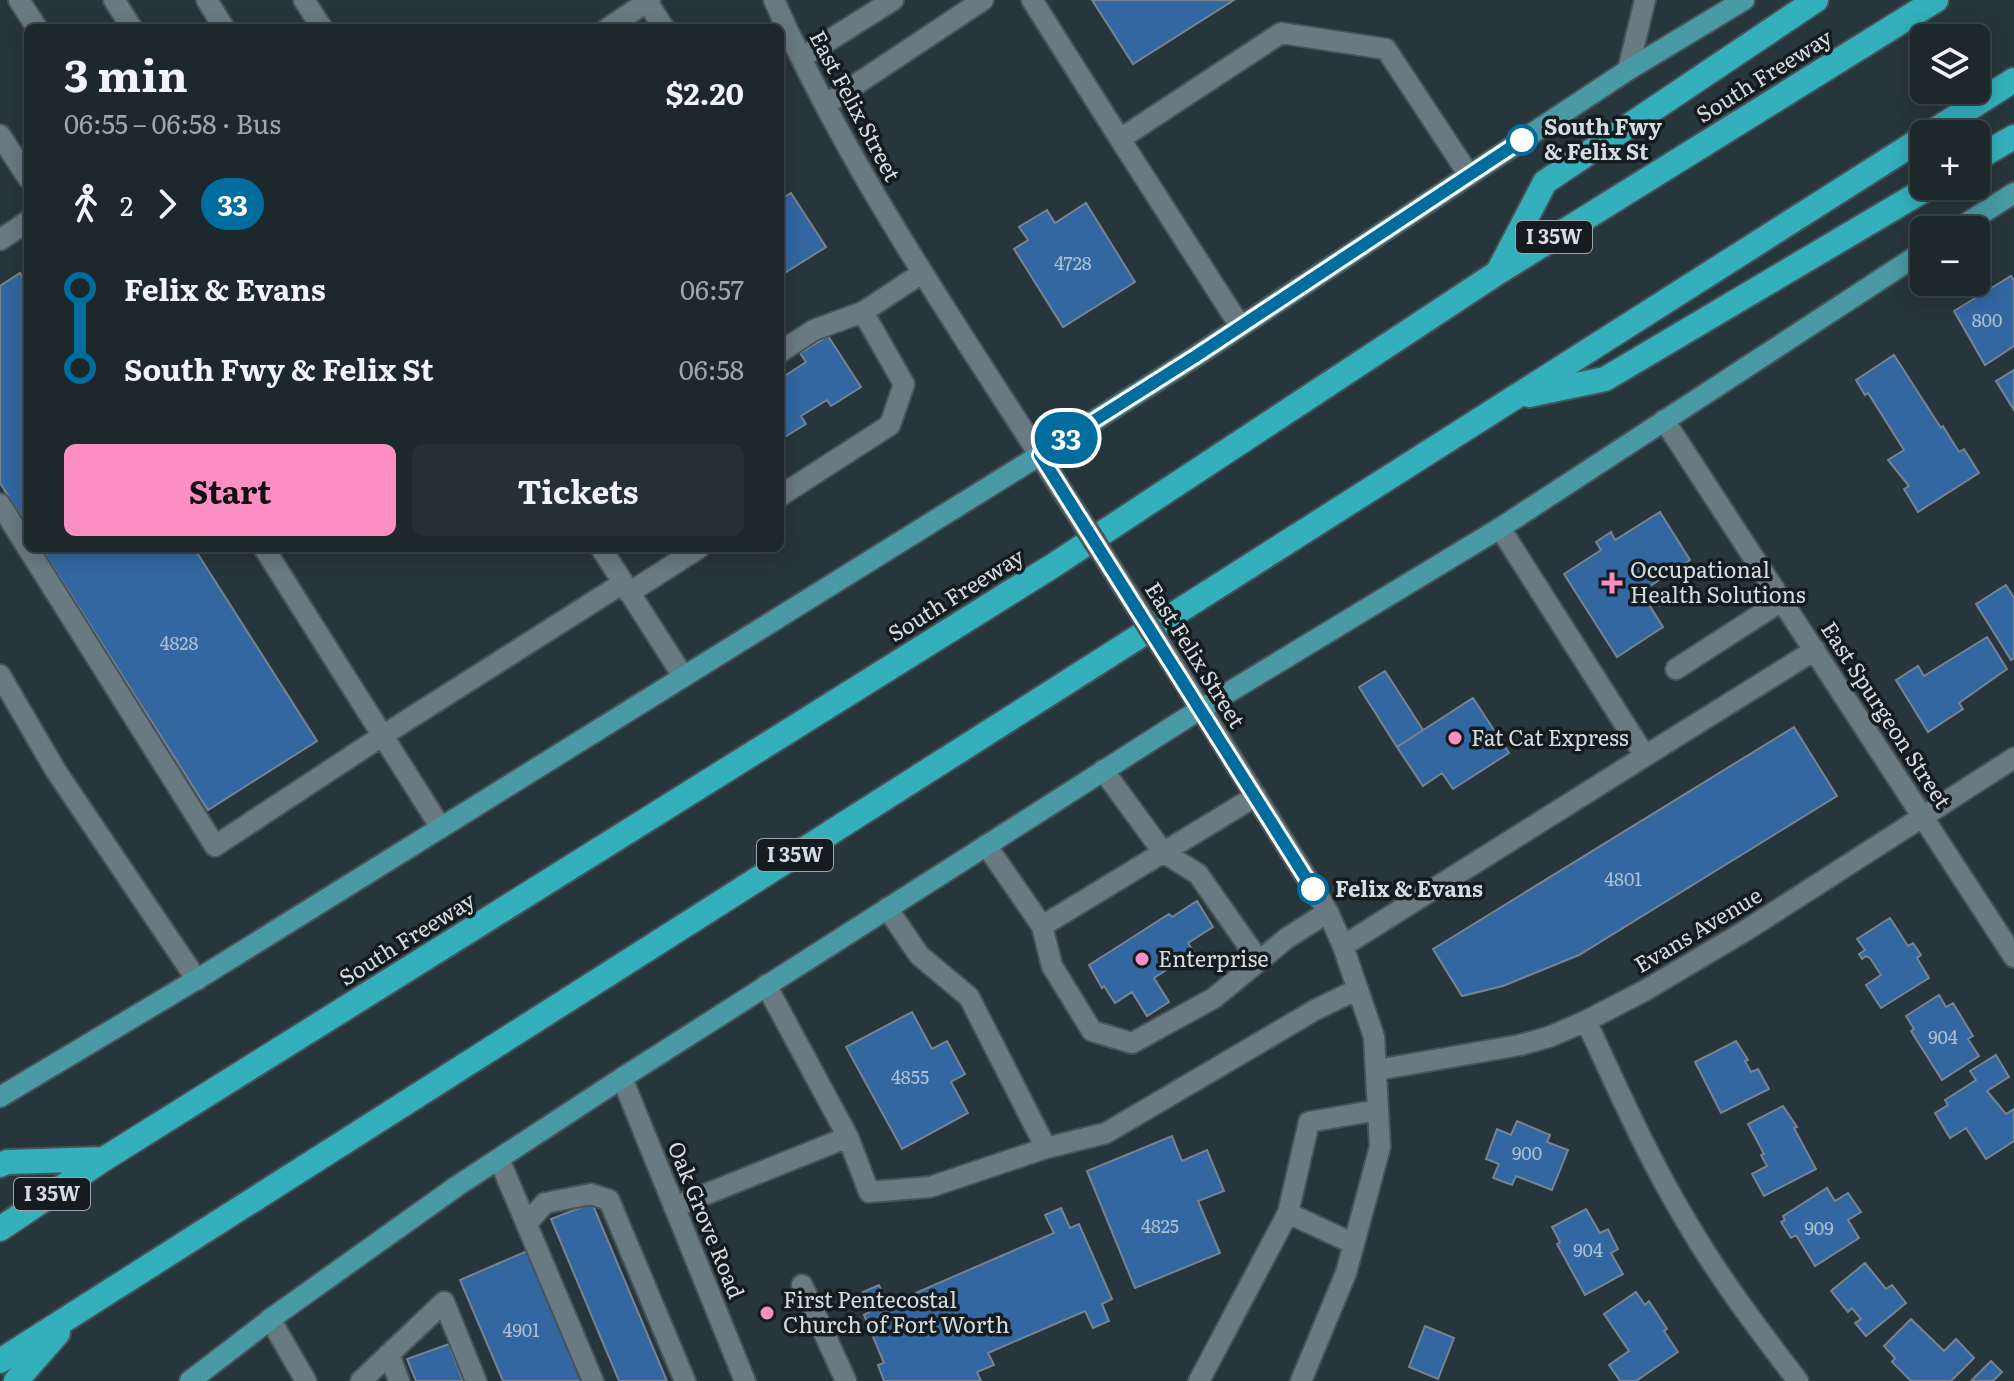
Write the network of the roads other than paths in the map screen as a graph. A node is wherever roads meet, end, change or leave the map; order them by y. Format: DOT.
graph roads {
  1 [pos="19,0"];
  2 [pos="114,0"];
  3 [pos="207,0"];
  4 [pos="304,0"];
  5 [pos="774,0"];
  6 [pos="893,0"];
  7 [pos="983,0"];
  8 [pos="1032,0"];
  9 [pos="1645,0"];
  10 [pos="1744,0"];
  11 [pos="1816,0"];
  12 [pos="1936,0"];
  13 [pos="648,1"];
  14 [pos="34,24"];
  15 [pos="129,24"];
  16 [pos="222,24"];
  17 [pos="319,24"];
  18 [pos="614,24"];
  19 [pos="662,24"];
  20 [pos="801,58"];
  21 [pos="1628,70"];
  22 [pos="2014,80"];
  23 [pos="825,105"];
  24 [pos="1951,120"];
  25 [pos="0,135"];
  26 [pos="2014,137"];
  27 [pos="1120,139"];
  28 [pos="1910,146"];
  29 [pos="1990,151"];
  30 [pos="24,172"];
  31 [pos="1469,175"];
  32 [pos="2014,193"];
  33 [pos="1910,198"];
  34 [pos="1978,216"];
  35 [pos="24,224"];
  36 [pos="0,240"];
  37 [pos="1910,260"];
  38 [pos="922,273"];
  39 [pos="1497,273"];
  40 [pos="863,312"];
  41 [pos="1240,326"];
  42 [pos="784,349"];
  43 [pos="1515,398"];
  44 [pos="1664,420"];
  45 [pos="1040,455"];
  46 [pos="784,493"];
  47 [pos="0,504"];
  48 [pos="1500,528"];
  49 [pos="24,542"];
  50 [pos="30,552"];
  51 [pos="267,552"];
  52 [pos="604,552"];
  53 [pos="692,552"];
  54 [pos="626,588"];
  55 [pos="1783,600"];
  56 [pos="1815,650"];
  57 [pos="1676,669"];
  58 [pos="0,675"];
  59 [pos="683,676"];
  60 [pos="1201,709"];
  61 [pos="382,736"];
  62 [pos="1645,756"];
  63 [pos="2014,758"];
  64 [pos="1103,770"];
  65 [pos="1256,796"];
  66 [pos="1925,817"];
  67 [pos="441,828"];
  68 [pos="986,845"];
  69 [pos="1163,852"];
  70 [pos="887,908"];
  71 [pos="1328,912"];
  72 [pos="1042,926"];
  73 [pos="1343,946"];
  74 [pos="2014,957"];
  75 [pos="1259,961"];
  76 [pos="197,980"];
  77 [pos="766,985"];
  78 [pos="1358,989"];
  79 [pos="1586,1021"];
  80 [pos="1377,1070"];
  81 [pos="622,1078"];
  82 [pos="0,1097"];
  83 [pos="1378,1110"];
  84 [pos="848,1137"];
  85 [pos="1046,1148"];
  86 [pos="104,1159"];
  87 [pos="499,1159"];
  88 [pos="0,1165"];
  89 [pos="674,1207"];
  90 [pos="1288,1213"];
  91 [pos="527,1223"];
  92 [pos="0,1229"];
  93 [pos="1354,1244"];
  94 [pos="802,1285"];
  95 [pos="76,1313"];
  96 [pos="270,1319"];
  97 [pos="389,1354"];
  98 [pos="0,1361"];
  99 [pos="16,1381"];
  100 [pos="190,1381"];
  101 [pos="306,1381"];
  102 [pos="361,1381"];
  103 [pos="399,1381"];
  104 [pos="476,1381"];
  105 [pos="593,1381"];
  106 [pos="685,1381"];
  107 [pos="745,1381"];
  108 [pos="846,1381"];
  109 [pos="1199,1381"];
  110 [pos="1301,1381"];
  111 [pos="1798,1381"];
  1 -- 14 [label="street"];
  2 -- 15 [label="street"];
  3 -- 16 [label="street"];
  4 -- 17 [label="street"];
  5 -- 20 [label="street, East Felix Street"];
  6 -- 20 [label="street"];
  7 -- 23 [label="street"];
  8 -- 27 [label="street"];
  9 -- 21 [label="street"];
  10 -- 21 [label="main road"];
  11 -- 39 [label="highway"];
  12 -- 39 [label="highway, South Freeway / I 35W"];
  13 -- 18 [label="street"];
  13 -- 19 [label="street"];
  20 -- 23 [label="street, East Felix Street"];
  21 -- 31 [label="main road"];
  22 -- 24 [label="highway"];
  23 -- 38 [label="street, East Felix Street"];
  25 -- 30 [label="street"];
  26 -- 29 [label="highway"];
  27 -- 31 [label="street"];
  27 -- 41 [label="street"];
  28 -- 43 [label="highway, I 35W"];
  31 -- 41 [label="main road"];
  32 -- 34 [label="main road"];
  33 -- 43 [label="highway"];
  35 -- 36 [label="street"];
  37 -- 44 [label="main road"];
  38 -- 40 [label="street"];
  38 -- 45 [label="street, East Felix Street"];
  39 -- 86 [label="highway, South Freeway / I 35W"];
  40 -- 42 [label="street"];
  40 -- 46 [label="street"];
  41 -- 45 [label="main road"];
  43 -- 95 [label="highway, I 35W"];
  44 -- 48 [label="main road"];
  44 -- 55 [label="street, East Spurgeon Street"];
  45 -- 59 [label="main road"];
  45 -- 60 [label="street, East Felix Street, bridge"];
  47 -- 49 [label="street"];
  48 -- 60 [label="main road"];
  48 -- 62 [label="street"];
  50 -- 61 [label="street"];
  51 -- 61 [label="street"];
  52 -- 54 [label="street"];
  53 -- 54 [label="street"];
  54 -- 59 [label="street"];
  54 -- 61 [label="street"];
  55 -- 56 [label="street, East Spurgeon Street"];
  55 -- 57 [label="street"];
  56 -- 62 [label="street"];
  56 -- 66 [label="street, East Spurgeon Street"];
  58 -- 76 [label="street"];
  59 -- 67 [label="main road"];
  60 -- 64 [label="main road"];
  60 -- 65 [label="street, East Felix Street"];
  61 -- 67 [label="street"];
  62 -- 73 [label="street"];
  63 -- 66 [label="street, Evans Avenue"];
  64 -- 68 [label="main road"];
  64 -- 69 [label="street"];
  65 -- 69 [label="street"];
  65 -- 71 [label="street, East Felix Street"];
  66 -- 74 [label="street, East Spurgeon Street"];
  66 -- 79 [label="street, Evans Avenue"];
  67 -- 76 [label="main road"];
  68 -- 70 [label="main road"];
  68 -- 72 [label="street"];
  69 -- 72 [label="street"];
  69 -- 75 [label="street"];
  70 -- 77 [label="main road"];
  70 -- 85 [label="street"];
  71 -- 73 [label="street, East Felix Street"];
  71 -- 75 [label="street"];
  72 -- 75 [label="street"];
  73 -- 78 [label="street, East Felix Street"];
  76 -- 82 [label="main road"];
  77 -- 81 [label="main road"];
  77 -- 84 [label="street"];
  78 -- 80 [label="street, East Felix Street"];
  78 -- 85 [label="street"];
  79 -- 80 [label="street, Evans Avenue"];
  79 -- 111 [label="street"];
  80 -- 83 [label="street, East Felix Street"];
  81 -- 87 [label="main road"];
  81 -- 89 [label="street, Oak Grove Road"];
  83 -- 90 [label="street"];
  83 -- 93 [label="street, East Felix Street"];
  84 -- 85 [label="street"];
  84 -- 89 [label="street"];
  86 -- 88 [label="highway"];
  86 -- 92 [label="highway, South Freeway / I 35W"];
  87 -- 91 [label="street"];
  87 -- 96 [label="main road"];
  89 -- 107 [label="street, Oak Grove Road"];
  90 -- 93 [label="street"];
  90 -- 109 [label="street"];
  91 -- 105 [label="street"];
  91 -- 106 [label="street"];
  93 -- 110 [label="street, East Felix Street"];
  94 -- 108 [label="street"];
  95 -- 98 [label="highway, I 35W"];
  95 -- 99 [label="highway"];
  96 -- 100 [label="main road"];
  96 -- 101 [label="street"];
  97 -- 102 [label="street"];
  97 -- 103 [label="street"];
  97 -- 104 [label="street"];
}
